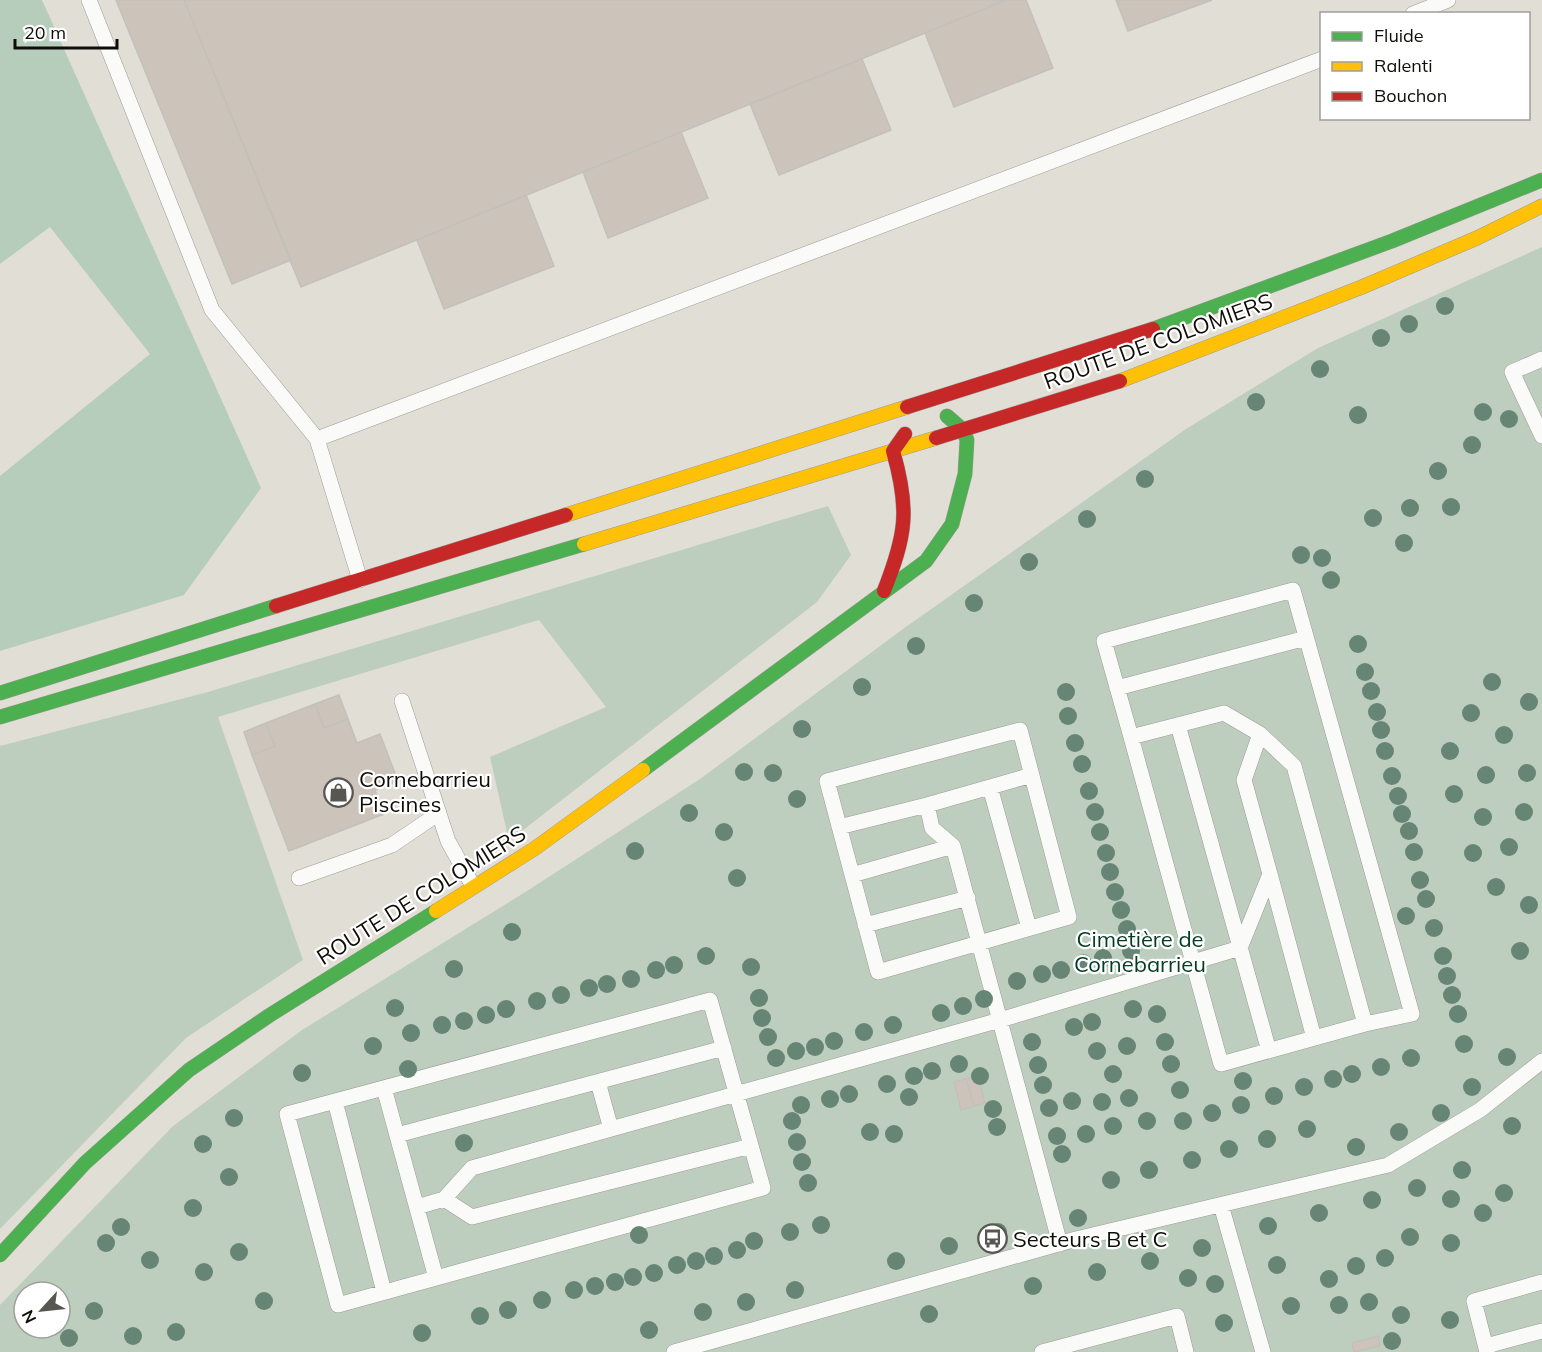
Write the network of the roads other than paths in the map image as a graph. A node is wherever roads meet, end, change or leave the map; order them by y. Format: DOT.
graph roads {
  1 [pos="89,0"];
  2 [pos="1448,0"];
  3 [pos="1418,12"];
  4 [pos="1320,60"];
  5 [pos="1542,180"];
  6 [pos="1542,206"];
  7 [pos="1542,359"];
  8 [pos="928,400"];
  9 [pos="1538,415"];
  10 [pos="963,430"];
  11 [pos="1542,436"];
  12 [pos="317,439"];
  13 [pos="893,452"];
  14 [pos="360,580"];
  15 [pos="884,591"];
  16 [pos="1306,638"];
  17 [pos="1118,688"];
  18 [pos="0,693"];
  19 [pos="402,701"];
  20 [pos="0,717"];
  21 [pos="1178,725"];
  22 [pos="1260,734"];
  23 [pos="1131,737"];
  24 [pos="1032,775"];
  25 [pos="990,787"];
  26 [pos="927,805"];
  27 [pos="439,813"];
  28 [pos="839,827"];
  29 [pos="953,846"];
  30 [pos="1270,874"];
  31 [pos="852,875"];
  32 [pos="299,878"];
  33 [pos="473,886"];
  34 [pos="968,898"];
  35 [pos="865,925"];
  36 [pos="1029,928"];
  37 [pos="980,942"];
  38 [pos="1240,948"];
  39 [pos="1193,962"];
  40 [pos="1000,1020"];
  41 [pos="1365,1024"];
  42 [pos="1314,1038"];
  43 [pos="724,1048"];
  44 [pos="1269,1051"];
  45 [pos="1542,1061"];
  46 [pos="598,1082"];
  47 [pos="384,1088"];
  48 [pos="736,1094"];
  49 [pos="335,1101"];
  50 [pos="612,1129"];
  51 [pos="397,1135"];
  52 [pos="751,1146"];
  53 [pos="444,1199"];
  54 [pos="1221,1205"];
  55 [pos="417,1207"];
  56 [pos="1060,1244"];
  57 [pos="0,1255"];
  58 [pos="436,1278"];
  59 [pos="1542,1282"];
  60 [pos="384,1292"];
  61 [pos="1542,1331"];
  62 [pos="1487,1349"];
  63 [pos="674,1352"];
  64 [pos="1042,1352"];
  65 [pos="1186,1352"];
  66 [pos="1263,1352"];
  1 -- 12 [label="lane"];
  2 -- 3 [label="lane"];
  4 -- 12 [label="lane"];
  5 -- 8 [label="main road, ROUTE DE COLOMIERS"];
  6 -- 10 [label="main road, ROUTE DE COLOMIERS"];
  7 -- 9 [label="lane"];
  8 -- 10 [label="main road"];
  8 -- 13 [label="main road"];
  8 -- 14 [label="main road, ROUTE DE COLOMIERS"];
  9 -- 11 [label="lane"];
  10 -- 13 [label="main road"];
  10 -- 15 [label="main road, ROUTE DE COLOMIERS"];
  12 -- 14 [label="lane"];
  13 -- 15 [label="main road, ROUTE DE COLOMIERS"];
  13 -- 20 [label="main road"];
  14 -- 18 [label="main road, ROUTE DE COLOMIERS"];
  15 -- 33 [label="main road, ROUTE DE COLOMIERS"];
  16 -- 17 [label="lane"];
  16 -- 17 [label="lane"];
  16 -- 41 [label="lane"];
  17 -- 23 [label="lane"];
  19 -- 27 [label="lane"];
  21 -- 22 [label="lane"];
  21 -- 23 [label="lane"];
  21 -- 38 [label="lane"];
  22 -- 30 [label="lane"];
  22 -- 41 [label="lane"];
  23 -- 39 [label="lane"];
  24 -- 25 [label="lane"];
  24 -- 28 [label="lane"];
  24 -- 36 [label="lane"];
  25 -- 26 [label="lane"];
  25 -- 36 [label="lane"];
  26 -- 28 [label="lane"];
  26 -- 29 [label="lane"];
  27 -- 32 [label="lane"];
  27 -- 33 [label="lane"];
  28 -- 31 [label="lane"];
  29 -- 31 [label="lane"];
  29 -- 34 [label="lane"];
  30 -- 38 [label="lane"];
  30 -- 42 [label="lane"];
  31 -- 35 [label="lane"];
  33 -- 57 [label="main road, ROUTE DE COLOMIERS"];
  34 -- 35 [label="lane"];
  34 -- 37 [label="lane"];
  35 -- 37 [label="lane"];
  36 -- 37 [label="lane"];
  37 -- 40 [label="lane"];
  38 -- 39 [label="lane"];
  38 -- 44 [label="lane"];
  39 -- 40 [label="lane"];
  39 -- 44 [label="lane"];
  40 -- 48 [label="lane"];
  40 -- 56 [label="lane"];
  41 -- 42 [label="lane"];
  42 -- 44 [label="lane"];
  43 -- 46 [label="lane"];
  43 -- 47 [label="lane"];
  43 -- 48 [label="lane"];
  45 -- 54 [label="lane"];
  46 -- 50 [label="lane"];
  46 -- 51 [label="lane"];
  47 -- 49 [label="lane"];
  47 -- 51 [label="lane"];
  48 -- 50 [label="lane"];
  48 -- 52 [label="lane"];
  49 -- 60 [label="lane"];
  49 -- 60 [label="lane"];
  50 -- 53 [label="lane"];
  51 -- 55 [label="lane"];
  52 -- 53 [label="lane"];
  52 -- 58 [label="lane"];
  53 -- 55 [label="lane"];
  54 -- 56 [label="lane"];
  54 -- 66 [label="lane"];
  55 -- 58 [label="lane"];
  56 -- 63 [label="lane"];
  58 -- 60 [label="lane"];
  59 -- 62 [label="lane"];
  61 -- 62 [label="lane"];
  64 -- 65 [label="lane"];
}
